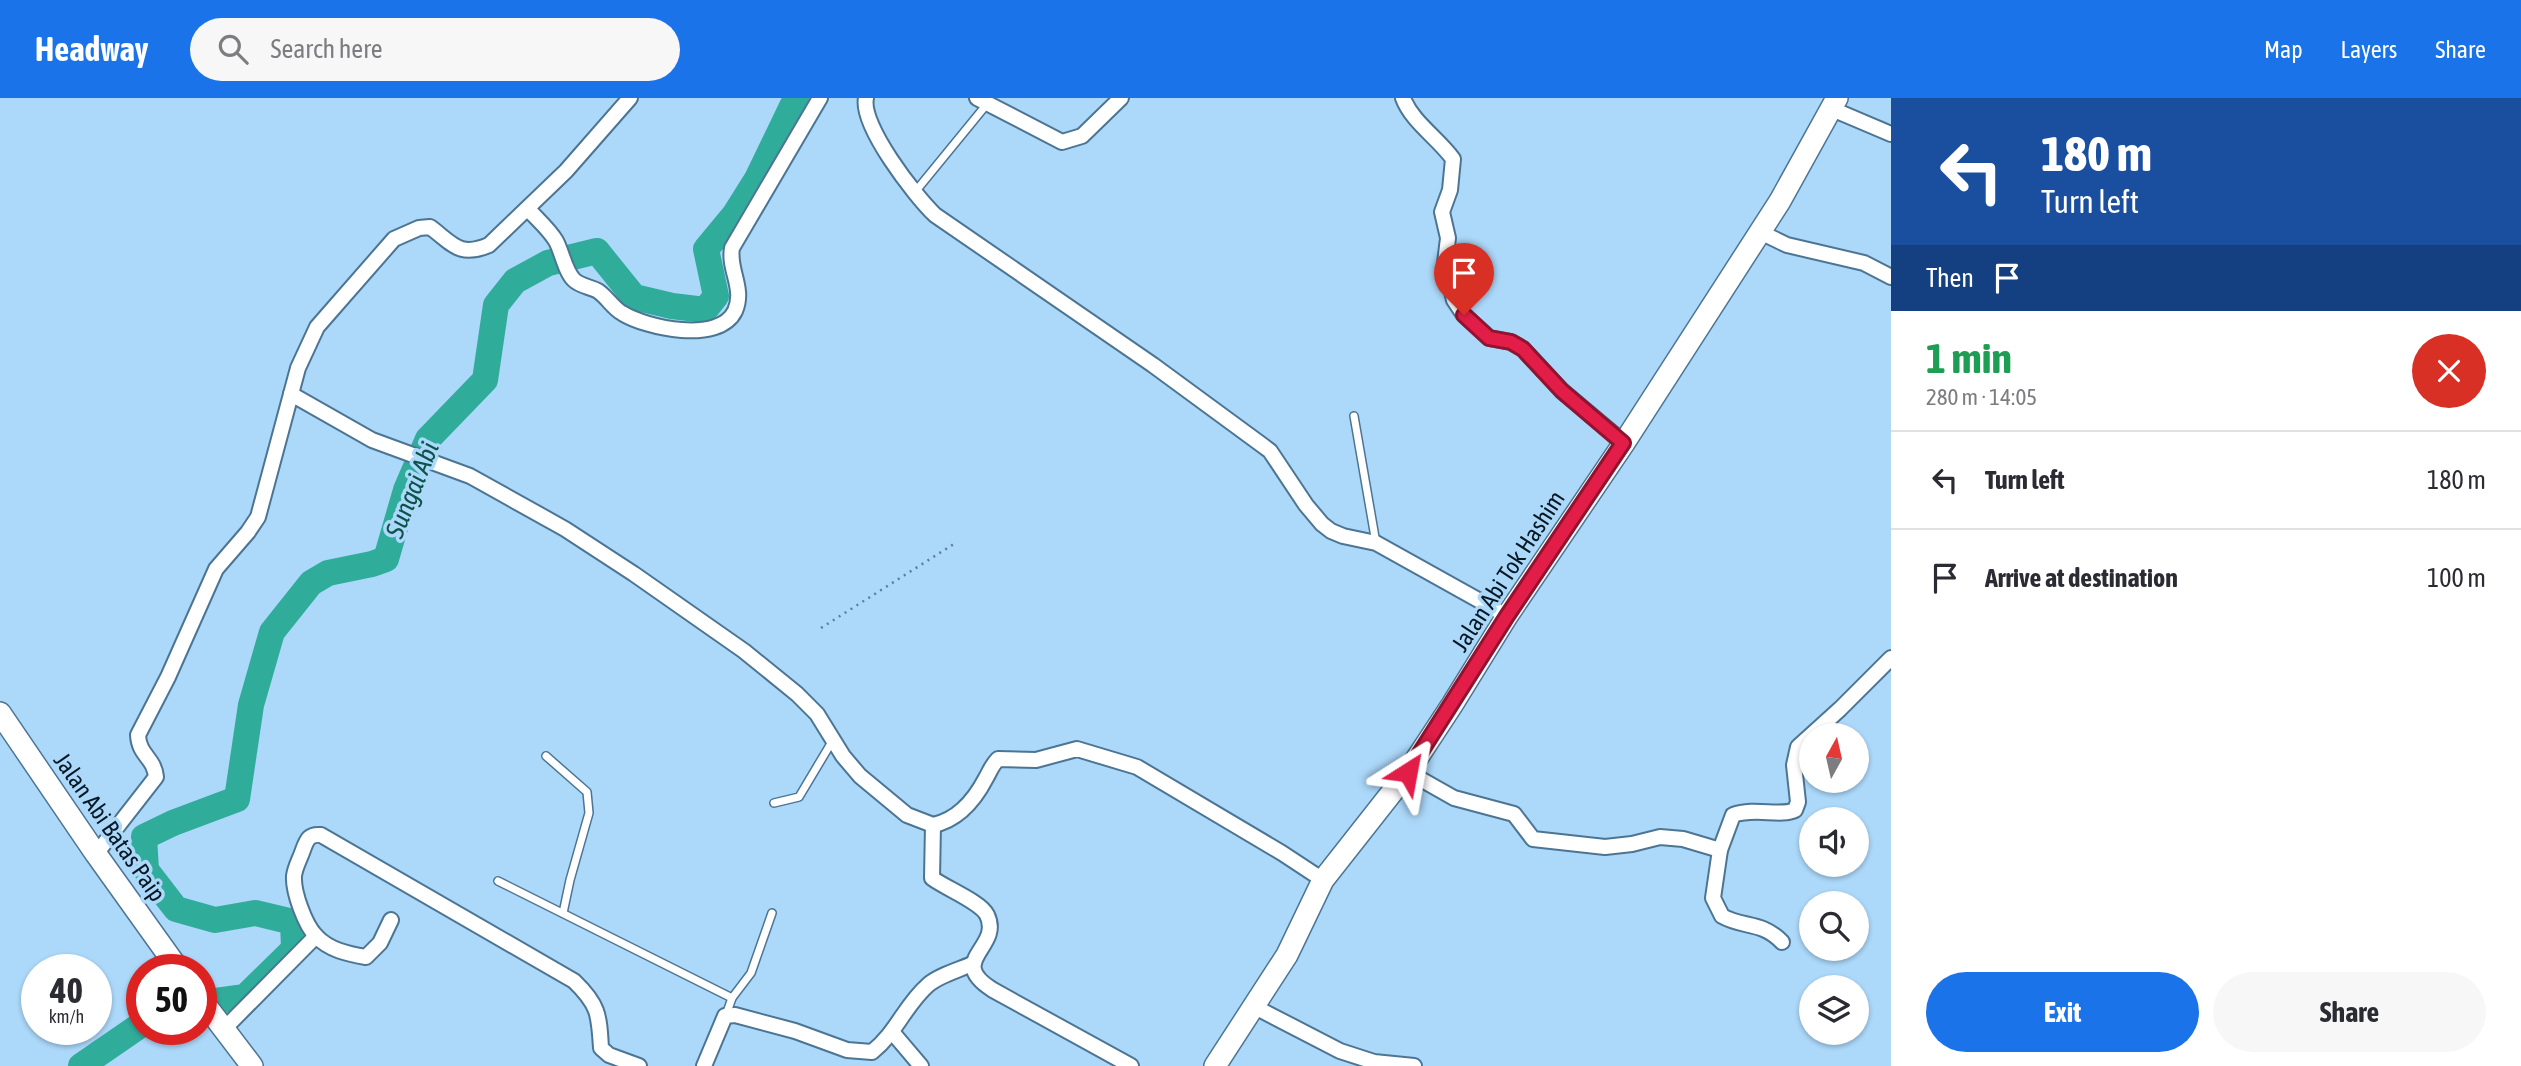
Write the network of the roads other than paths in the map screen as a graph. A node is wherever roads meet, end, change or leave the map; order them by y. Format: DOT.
graph roads {
  1 [pos="630,98"];
  2 [pos="820,98"];
  3 [pos="866,98"];
  4 [pos="1121,98"];
  5 [pos="1403,98"];
  6 [pos="982,101"];
  7 [pos="1834,104"];
  8 [pos="1891,134"];
  9 [pos="915,193"];
  10 [pos="528,209"];
  11 [pos="1760,232"];
  12 [pos="1891,276"];
  13 [pos="291,394"];
  14 [pos="1354,416"];
  15 [pos="1623,443"];
  16 [pos="1376,543"];
  17 [pos="1507,616"];
  18 [pos="1891,658"];
  19 [pos="0,713"];
  20 [pos="834,739"];
  21 [pos="546,756"];
  22 [pos="1408,772"];
  23 [pos="775,803"];
  24 [pos="933,825"];
  25 [pos="1720,850"];
  26 [pos="96,854"];
  27 [pos="1323,880"];
  28 [pos="498,881"];
  29 [pos="562,913"];
  30 [pos="772,913"];
  31 [pos="391,920"];
  32 [pos="316,936"];
  33 [pos="1782,942"];
  34 [pos="168,954"];
  35 [pos="972,964"];
  36 [pos="733,998"];
  37 [pos="1255,1007"];
  38 [pos="725,1016"];
  39 [pos="217,1020"];
  40 [pos="219,1023"];
  41 [pos="894,1032"];
  42 [pos="252,1066"];
  43 [pos="639,1066"];
  44 [pos="704,1066"];
  45 [pos="921,1066"];
  46 [pos="1131,1066"];
  47 [pos="1215,1066"];
  48 [pos="1414,1066"];
  1 -- 10 [label="street"];
  2 -- 10 [label="street"];
  3 -- 9 [label="street"];
  4 -- 6 [label="street"];
  5 -- 15 [label="street"];
  6 -- 9 [label="lane"];
  7 -- 8 [label="street"];
  7 -- 11 [label="main road, Jalan Abi Tok Hashim"];
  9 -- 16 [label="street"];
  10 -- 13 [label="street"];
  11 -- 12 [label="street"];
  11 -- 15 [label="main road, Jalan Abi Tok Hashim"];
  13 -- 20 [label="street"];
  13 -- 26 [label="street"];
  14 -- 16 [label="lane"];
  15 -- 17 [label="main road, Jalan Abi Tok Hashim"];
  16 -- 17 [label="street"];
  17 -- 22 [label="main road, Jalan Abi Tok Hashim"];
  18 -- 25 [label="street"];
  19 -- 26 [label="main road, Jalan Abi Batas Paip"];
  20 -- 23 [label="lane"];
  20 -- 24 [label="street"];
  21 -- 29 [label="lane"];
  22 -- 25 [label="street"];
  22 -- 27 [label="main road, Jalan Abi Tok Hashim"];
  24 -- 27 [label="street"];
  24 -- 35 [label="street"];
  25 -- 33 [label="street"];
  26 -- 34 [label="main road, Jalan Abi Batas Paip"];
  27 -- 37 [label="main road, Jalan Abi Tok Hashim"];
  28 -- 29 [label="lane"];
  29 -- 36 [label="lane"];
  30 -- 36 [label="lane"];
  31 -- 32 [label="street"];
  32 -- 40 [label="street"];
  32 -- 43 [label="street"];
  35 -- 41 [label="street"];
  35 -- 46 [label="street"];
  36 -- 38 [label="lane"];
  37 -- 47 [label="main road, Jalan Abi Tok Hashim"];
  37 -- 48 [label="street"];
  38 -- 41 [label="street"];
  38 -- 44 [label="street"];
  39 -- 40 [label="main road"];
  40 -- 42 [label="main road"];
  41 -- 45 [label="street"];
}
